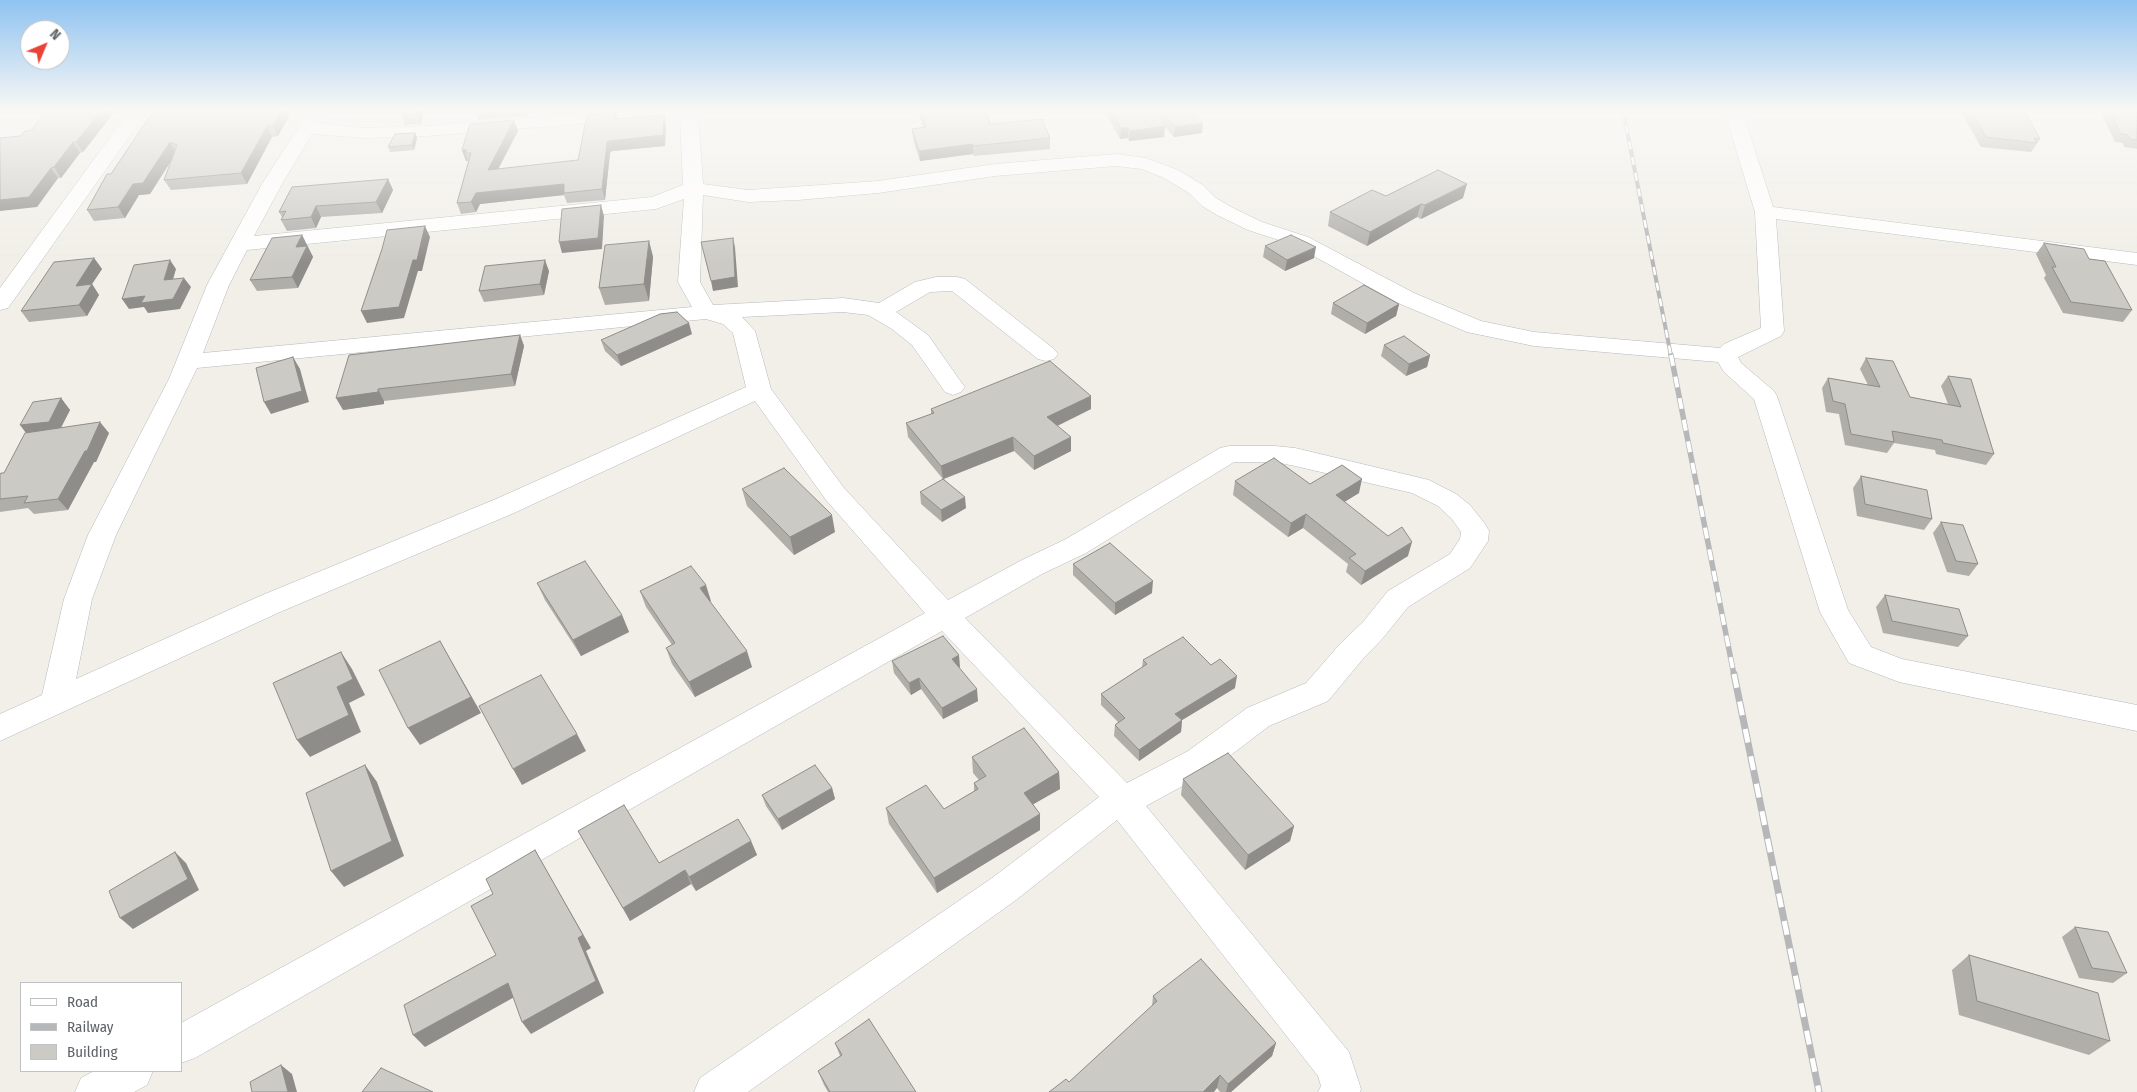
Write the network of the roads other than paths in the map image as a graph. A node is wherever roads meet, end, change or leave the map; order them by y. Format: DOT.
graph roads {
  1 [pos="102,161"];
  2 [pos="285,161"];
  3 [pos="692,161"];
  4 [pos="1086,161"];
  5 [pos="1123,161"];
  6 [pos="1749,161"];
  7 [pos="693,201"];
  8 [pos="1765,212"];
  9 [pos="241,244"];
  10 [pos="2137,259"];
  11 [pos="0,303"];
  12 [pos="707,312"];
  13 [pos="880,312"];
  14 [pos="1046,354"];
  15 [pos="1726,356"];
  16 [pos="187,362"];
  17 [pos="953,387"];
  18 [pos="759,390"];
  19 [pos="946,616"];
  20 [pos="56,702"];
  21 [pos="2135,721"];
  22 [pos="0,728"];
  23 [pos="1123,802"];
  24 [pos="182,1043"];
  25 [pos="131,1072"];
  26 [pos="95,1092"];
  27 [pos="714,1092"];
  28 [pos="1338,1092"];
  1 -- 11 [label="street"];
  2 -- 9 [label="street"];
  3 -- 7 [label="street"];
  4 -- 7 [label="street"];
  5 -- 15 [label="street"];
  6 -- 8 [label="street"];
  7 -- 9 [label="street"];
  7 -- 12 [label="street"];
  8 -- 10 [label="street"];
  8 -- 15 [label="street"];
  9 -- 16 [label="street"];
  12 -- 13 [label="street"];
  12 -- 16 [label="street"];
  12 -- 18 [label="street"];
  13 -- 14 [label="street"];
  13 -- 17 [label="street"];
  15 -- 21 [label="street"];
  16 -- 20 [label="street"];
  18 -- 19 [label="street"];
  18 -- 20 [label="street"];
  19 -- 23 [label="street"];
  19 -- 23 [label="street"];
  19 -- 24 [label="street"];
  20 -- 22 [label="street"];
  23 -- 27 [label="street"];
  23 -- 28 [label="street"];
  25 -- 26 [label="street"];
}
